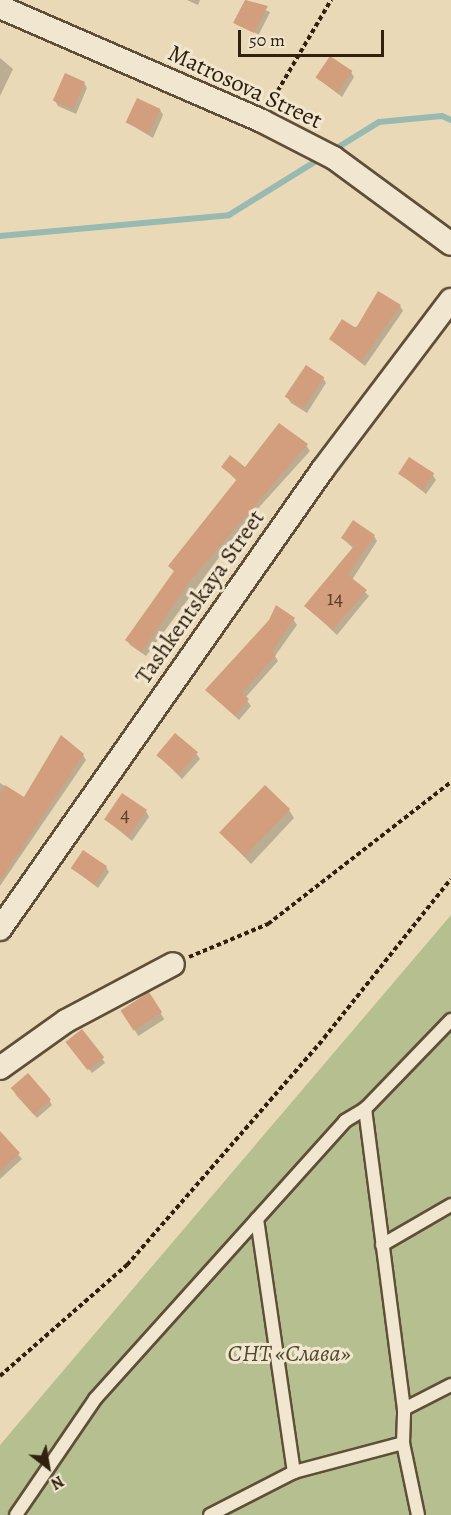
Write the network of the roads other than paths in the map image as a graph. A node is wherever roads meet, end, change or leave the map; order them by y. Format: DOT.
graph roads {
  1 [pos="0,7"];
  2 [pos="451,244"];
  3 [pos="451,300"];
  4 [pos="0,929"];
  5 [pos="173,963"];
  6 [pos="451,1020"];
  7 [pos="0,1068"];
  8 [pos="365,1109"];
  9 [pos="451,1205"];
  10 [pos="257,1219"];
  11 [pos="382,1245"];
  12 [pos="451,1385"];
  13 [pos="404,1409"];
  14 [pos="403,1443"];
  15 [pos="294,1472"];
  16 [pos="16,1515"];
  17 [pos="210,1515"];
  18 [pos="418,1515"];
  1 -- 2 [label="street, Matrosova Street"];
  3 -- 4 [label="street, Tashkentskaya Street"];
  5 -- 7 [label="street"];
  6 -- 8 [label="lane"];
  8 -- 10 [label="lane"];
  8 -- 11 [label="lane"];
  9 -- 11 [label="lane"];
  10 -- 15 [label="lane"];
  10 -- 16 [label="lane"];
  11 -- 13 [label="lane"];
  12 -- 13 [label="lane"];
  13 -- 14 [label="lane"];
  14 -- 15 [label="lane"];
  14 -- 18 [label="lane"];
  15 -- 17 [label="lane"];
}
